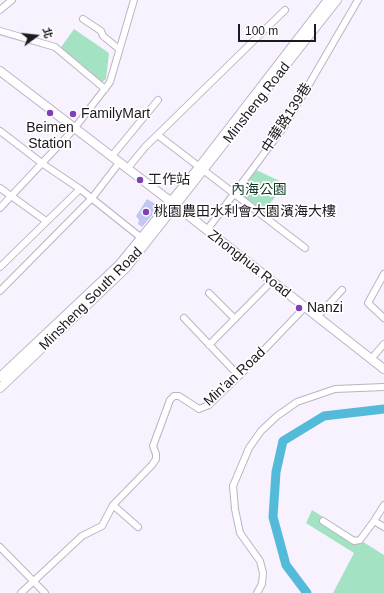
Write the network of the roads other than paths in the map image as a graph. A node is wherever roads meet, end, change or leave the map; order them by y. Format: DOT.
graph roads {
  1 [pos="12,0"];
  2 [pos="134,0"];
  3 [pos="328,0"];
  4 [pos="337,0"];
  5 [pos="358,0"];
  6 [pos="0,10"];
  7 [pos="285,10"];
  8 [pos="83,19"];
  9 [pos="0,31"];
  10 [pos="119,48"];
  11 [pos="0,71"];
  12 [pos="105,89"];
  13 [pos="158,100"];
  14 [pos="74,129"];
  15 [pos="0,131"];
  16 [pos="158,136"];
  17 [pos="111,158"];
  18 [pos="119,163"];
  19 [pos="43,164"];
  20 [pos="202,168"];
  21 [pos="127,169"];
  22 [pos="0,188"];
  23 [pos="80,188"];
  24 [pos="234,192"];
  25 [pos="12,197"];
  26 [pos="92,198"];
  27 [pos="173,204"];
  28 [pos="0,208"];
  29 [pos="46,221"];
  30 [pos="206,230"];
  31 [pos="144,240"];
  32 [pos="305,248"];
  33 [pos="0,266"];
  34 [pos="384,274"];
  35 [pos="271,282"];
  36 [pos="342,290"];
  37 [pos="0,291"];
  38 [pos="209,293"];
  39 [pos="304,307"];
  40 [pos="317,317"];
  41 [pos="184,318"];
  42 [pos="384,318"];
  43 [pos="235,319"];
  44 [pos="384,344"];
  45 [pos="209,345"];
  46 [pos="371,359"];
  47 [pos="384,370"];
  48 [pos="239,376"];
  49 [pos="0,377"];
  50 [pos="384,387"];
  51 [pos="0,388"];
  52 [pos="384,505"];
  53 [pos="113,506"];
  54 [pos="323,521"];
  55 [pos="374,521"];
  56 [pos="138,527"];
  57 [pos="384,527"];
  58 [pos="0,547"];
  59 [pos="33,581"];
  60 [pos="21,593"];
  61 [pos="45,593"];
  62 [pos="257,593"];
  1 -- 6 [label="street"];
  2 -- 10 [label="street"];
  3 -- 20 [label="main road, Minsheng Road"];
  4 -- 20 [label="main road, Minsheng Road"];
  5 -- 24 [label="street, 中華路139巷"];
  7 -- 16 [label="street"];
  8 -- 10 [label="street"];
  9 -- 12 [label="street"];
  10 -- 12 [label="street"];
  11 -- 14 [label="main road, Zhonghua Road"];
  12 -- 14 [label="street"];
  13 -- 17 [label="street"];
  14 -- 17 [label="main road, Zhonghua Road"];
  14 -- 19 [label="street"];
  15 -- 19 [label="street"];
  16 -- 20 [label="street"];
  16 -- 21 [label="street"];
  17 -- 18 [label="main road, Zhonghua Road"];
  18 -- 21 [label="main road, Zhonghua Road"];
  18 -- 26 [label="street"];
  19 -- 23 [label="street"];
  19 -- 25 [label="street"];
  20 -- 24 [label="street"];
  20 -- 27 [label="main road, Minsheng Road"];
  21 -- 27 [label="main road, Zhonghua Road"];
  22 -- 25 [label="street"];
  23 -- 26 [label="street"];
  23 -- 29 [label="street"];
  24 -- 30 [label="street, 中華路139巷"];
  24 -- 32 [label="street"];
  25 -- 28 [label="street"];
  25 -- 29 [label="street"];
  26 -- 31 [label="street"];
  26 -- 37 [label="street"];
  27 -- 30 [label="main road, Zhonghua Road"];
  27 -- 31 [label="main road, Minsheng South Road"];
  29 -- 33 [label="street"];
  30 -- 35 [label="main road, Zhonghua Road"];
  31 -- 49 [label="main road, Minsheng South Road"];
  31 -- 51 [label="main road, Minsheng South Road"];
  34 -- 42 [label="street"];
  35 -- 39 [label="main road, Zhonghua Road"];
  35 -- 43 [label="street"];
  36 -- 40 [label="street"];
  38 -- 43 [label="street"];
  39 -- 40 [label="main road, Zhonghua Road"];
  39 -- 48 [label="street, Min'an Road"];
  40 -- 46 [label="main road, Zhonghua Road"];
  41 -- 45 [label="street"];
  43 -- 45 [label="street"];
  44 -- 46 [label="street"];
  45 -- 48 [label="street"];
  46 -- 47 [label="main road, Zhonghua Road"];
  48 -- 53 [label="street, Min'an Road"];
  50 -- 62 [label="street"];
  52 -- 55 [label="street"];
  53 -- 56 [label="street"];
  53 -- 59 [label="street, Min'an Road"];
  54 -- 55 [label="street"];
  55 -- 57 [label="street"];
  58 -- 59 [label="street"];
  59 -- 60 [label="street, Min'an Road"];
  59 -- 61 [label="street"];
}
